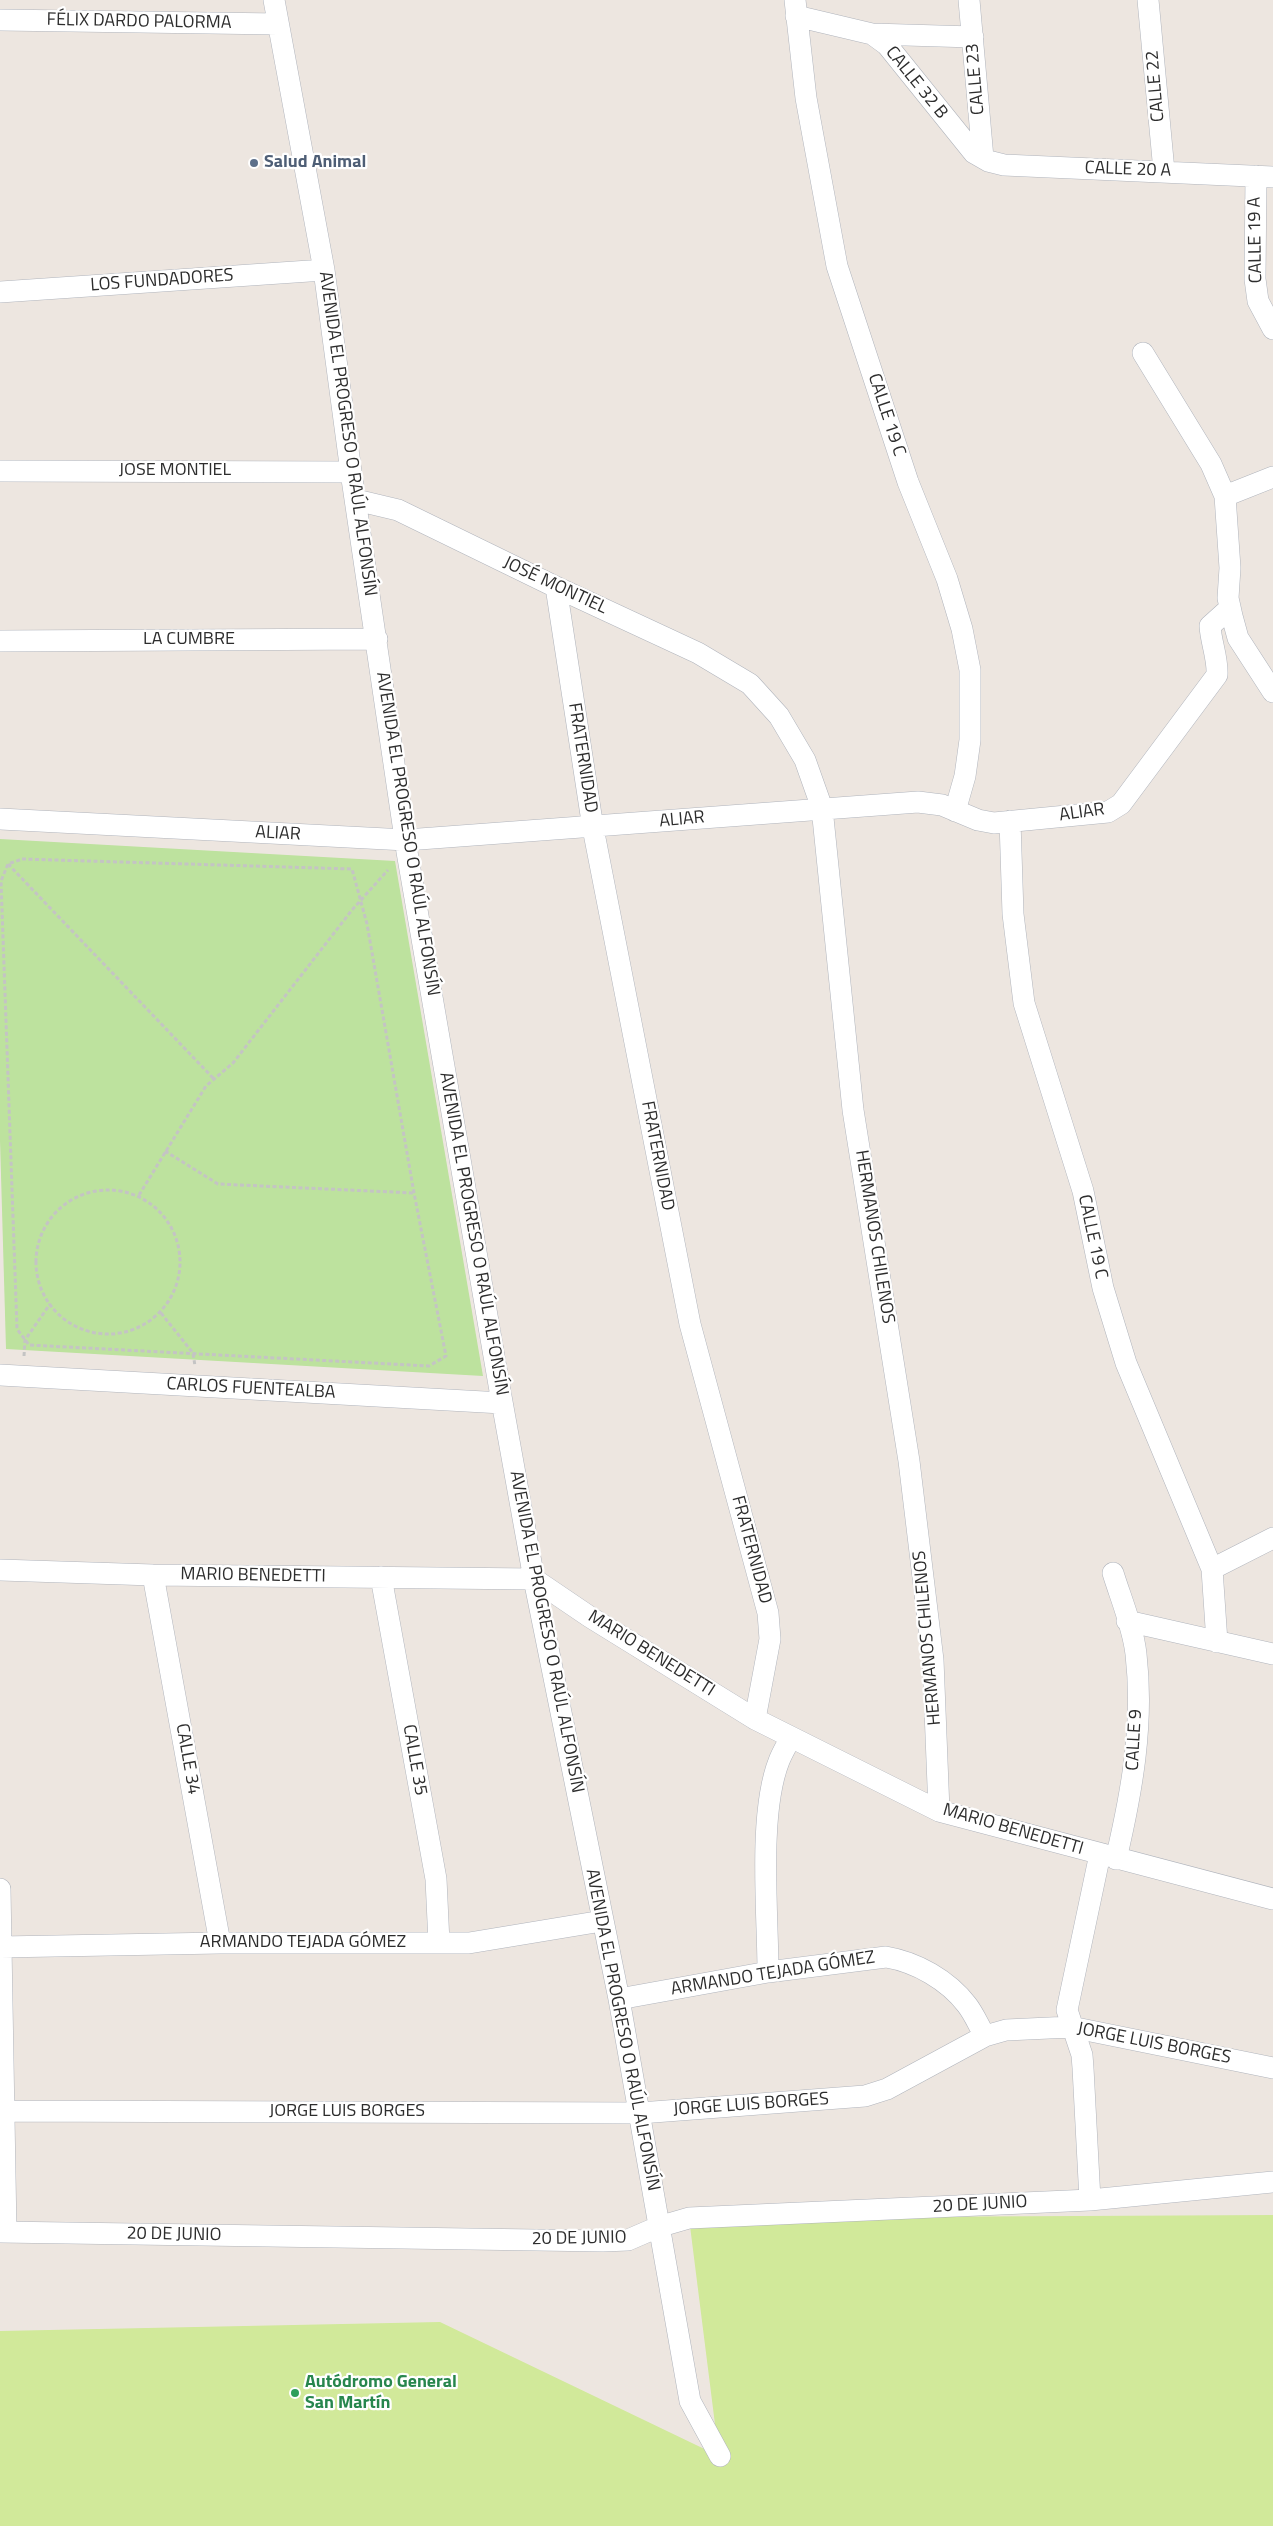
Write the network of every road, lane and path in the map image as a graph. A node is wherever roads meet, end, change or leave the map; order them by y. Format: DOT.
graph roads {
  1 [pos="274,0"];
  2 [pos="969,0"];
  3 [pos="1148,0"];
  4 [pos="795,8"];
  5 [pos="0,20"];
  6 [pos="278,24"];
  7 [pos="872,34"];
  8 [pos="972,37"];
  9 [pos="983,158"];
  10 [pos="1164,171"];
  11 [pos="1264,176"];
  12 [pos="324,270"];
  13 [pos="0,292"];
  14 [pos="1273,329"];
  15 [pos="1143,353"];
  16 [pos="0,471"];
  17 [pos="351,472"];
  18 [pos="1273,477"];
  19 [pos="1225,496"];
  20 [pos="356,500"];
  21 [pos="556,587"];
  22 [pos="1230,608"];
  23 [pos="377,639"];
  24 [pos="0,641"];
  25 [pos="750,684"];
  26 [pos="1273,692"];
  27 [pos="822,808"];
  28 [pos="955,810"];
  29 [pos="0,819"];
  30 [pos="1010,821"];
  31 [pos="593,828"];
  32 [pos="407,846"];
  33 [pos="8,864"];
  34 [pos="361,900"];
  35 [pos="214,1079"];
  36 [pos="166,1151"];
  37 [pos="414,1193"];
  38 [pos="139,1195"];
  39 [pos="50,1304"];
  40 [pos="161,1313"];
  41 [pos="25,1340"];
  42 [pos="193,1353"];
  43 [pos="0,1375"];
  44 [pos="23,1376"];
  45 [pos="198,1386"];
  46 [pos="502,1403"];
  47 [pos="1273,1538"];
  48 [pos="1212,1569"];
  49 [pos="0,1570"];
  50 [pos="1114,1573"];
  51 [pos="153,1575"];
  52 [pos="381,1577"];
  53 [pos="534,1578"];
  54 [pos="1127,1621"];
  55 [pos="1217,1642"];
  56 [pos="1273,1654"];
  57 [pos="755,1719"];
  58 [pos="791,1737"];
  59 [pos="939,1811"];
  60 [pos="1108,1857"];
  61 [pos="0,1888"];
  62 [pos="1273,1899"];
  63 [pos="0,1920"];
  64 [pos="602,1921"];
  65 [pos="220,1943"];
  66 [pos="439,1943"];
  67 [pos="1,1947"];
  68 [pos="768,1972"];
  69 [pos="618,1999"];
  70 [pos="1071,2027"];
  71 [pos="984,2036"];
  72 [pos="1273,2068"];
  73 [pos="3,2111"];
  74 [pos="640,2113"];
  75 [pos="1273,2182"];
  76 [pos="1090,2200"];
  77 [pos="658,2228"];
  78 [pos="3,2232"];
  79 [pos="720,2456"];
  1 -- 6 [label="street, AVENIDA EL PROGRESO O RAÚL ALFONSÍN"];
  2 -- 8 [label="street, CALLE 23"];
  3 -- 10 [label="street, CALLE 22"];
  4 -- 7 [label="street, CALLE 32 B"];
  4 -- 28 [label="street, CALLE 19 C"];
  5 -- 6 [label="street, FÉLIX DARDO PALORMA"];
  6 -- 12 [label="street, AVENIDA EL PROGRESO O RAÚL ALFONSÍN"];
  7 -- 8 [label="street"];
  7 -- 9 [label="street, CALLE 32 B"];
  8 -- 9 [label="street, CALLE 23"];
  9 -- 10 [label="street, CALLE 20 A"];
  10 -- 11 [label="street, CALLE 20 A"];
  11 -- 14 [label="street, CALLE 19 A"];
  12 -- 13 [label="street, LOS FUNDADORES"];
  12 -- 17 [label="street, AVENIDA EL PROGRESO O RAÚL ALFONSÍN"];
  15 -- 19 [label="street"];
  16 -- 17 [label="street, JOSE MONTIEL"];
  17 -- 20 [label="street, AVENIDA EL PROGRESO O RAÚL ALFONSÍN"];
  18 -- 19 [label="street"];
  19 -- 22 [label="street"];
  20 -- 21 [label="street, JOSÉ MONTIEL"];
  20 -- 23 [label="street, AVENIDA EL PROGRESO O RAÚL ALFONSÍN"];
  21 -- 25 [label="street, JOSÉ MONTIEL"];
  21 -- 31 [label="street, FRATERNIDAD"];
  22 -- 26 [label="street"];
  22 -- 30 [label="street, ALIAR"];
  23 -- 24 [label="street, LA CUMBRE"];
  23 -- 32 [label="street, AVENIDA EL PROGRESO O RAÚL ALFONSÍN"];
  25 -- 27 [label="street, HERMANOS CHILENOS"];
  27 -- 28 [label="street, ALIAR"];
  27 -- 31 [label="street, ALIAR"];
  27 -- 59 [label="street, HERMANOS CHILENOS"];
  28 -- 30 [label="street, ALIAR"];
  29 -- 32 [label="street, ALIAR"];
  30 -- 48 [label="street, CALLE 19 C"];
  31 -- 32 [label="street, ALIAR"];
  31 -- 57 [label="street, FRATERNIDAD"];
  32 -- 34 [label="path"];
  32 -- 46 [label="street, AVENIDA EL PROGRESO O RAÚL ALFONSÍN"];
  33 -- 34 [label="path"];
  33 -- 35 [label="path"];
  33 -- 41 [label="path"];
  34 -- 35 [label="path"];
  34 -- 37 [label="path"];
  35 -- 36 [label="path"];
  36 -- 37 [label="path"];
  36 -- 38 [label="path"];
  37 -- 42 [label="path"];
  38 -- 39 [label="path"];
  38 -- 40 [label="path"];
  39 -- 40 [label="path"];
  39 -- 41 [label="path"];
  40 -- 42 [label="path"];
  41 -- 42 [label="path"];
  41 -- 44 [label="path"];
  42 -- 45 [label="path"];
  43 -- 44 [label="street, CARLOS FUENTEALBA"];
  44 -- 45 [label="street, CARLOS FUENTEALBA"];
  45 -- 46 [label="street, CARLOS FUENTEALBA"];
  46 -- 53 [label="street, AVENIDA EL PROGRESO O RAÚL ALFONSÍN"];
  47 -- 48 [label="street"];
  48 -- 55 [label="street, CALLE 19 C"];
  49 -- 51 [label="street, MARIO BENEDETTI"];
  50 -- 54 [label="street, CALLE 9"];
  51 -- 52 [label="street, MARIO BENEDETTI"];
  51 -- 65 [label="street, CALLE 34"];
  52 -- 53 [label="street, MARIO BENEDETTI"];
  52 -- 66 [label="street, CALLE 35"];
  53 -- 57 [label="street, MARIO BENEDETTI"];
  53 -- 64 [label="street, AVENIDA EL PROGRESO O RAÚL ALFONSÍN"];
  54 -- 55 [label="street"];
  54 -- 60 [label="street, CALLE 9"];
  55 -- 56 [label="street"];
  57 -- 58 [label="street, MARIO BENEDETTI"];
  58 -- 59 [label="street, MARIO BENEDETTI"];
  58 -- 68 [label="street"];
  59 -- 60 [label="street, MARIO BENEDETTI"];
  60 -- 62 [label="street, MARIO BENEDETTI"];
  60 -- 70 [label="street, CALLE 9"];
  61 -- 63 [label="street"];
  63 -- 67 [label="street"];
  64 -- 66 [label="street, ARMANDO TEJADA GÓMEZ"];
  64 -- 69 [label="street, AVENIDA EL PROGRESO O RAÚL ALFONSÍN"];
  65 -- 66 [label="street, ARMANDO TEJADA GÓMEZ"];
  65 -- 67 [label="street, ARMANDO TEJADA GÓMEZ"];
  67 -- 73 [label="street"];
  68 -- 69 [label="street, ARMANDO TEJADA GÓMEZ"];
  68 -- 71 [label="street, ARMANDO TEJADA GÓMEZ"];
  69 -- 74 [label="street, AVENIDA EL PROGRESO O RAÚL ALFONSÍN"];
  70 -- 71 [label="street, JORGE LUIS BORGES"];
  70 -- 72 [label="street, JORGE LUIS BORGES"];
  70 -- 76 [label="street, CALLE 9"];
  71 -- 74 [label="street, JORGE LUIS BORGES"];
  73 -- 74 [label="street, JORGE LUIS BORGES"];
  73 -- 78 [label="street"];
  74 -- 77 [label="street, AVENIDA EL PROGRESO O RAÚL ALFONSÍN"];
  75 -- 76 [label="street, 20 DE JUNIO"];
  76 -- 77 [label="street, 20 DE JUNIO"];
  77 -- 78 [label="street, 20 DE JUNIO"];
  77 -- 79 [label="street, AVENIDA EL PROGRESO O RAÚL ALFONSÍN"];
}
